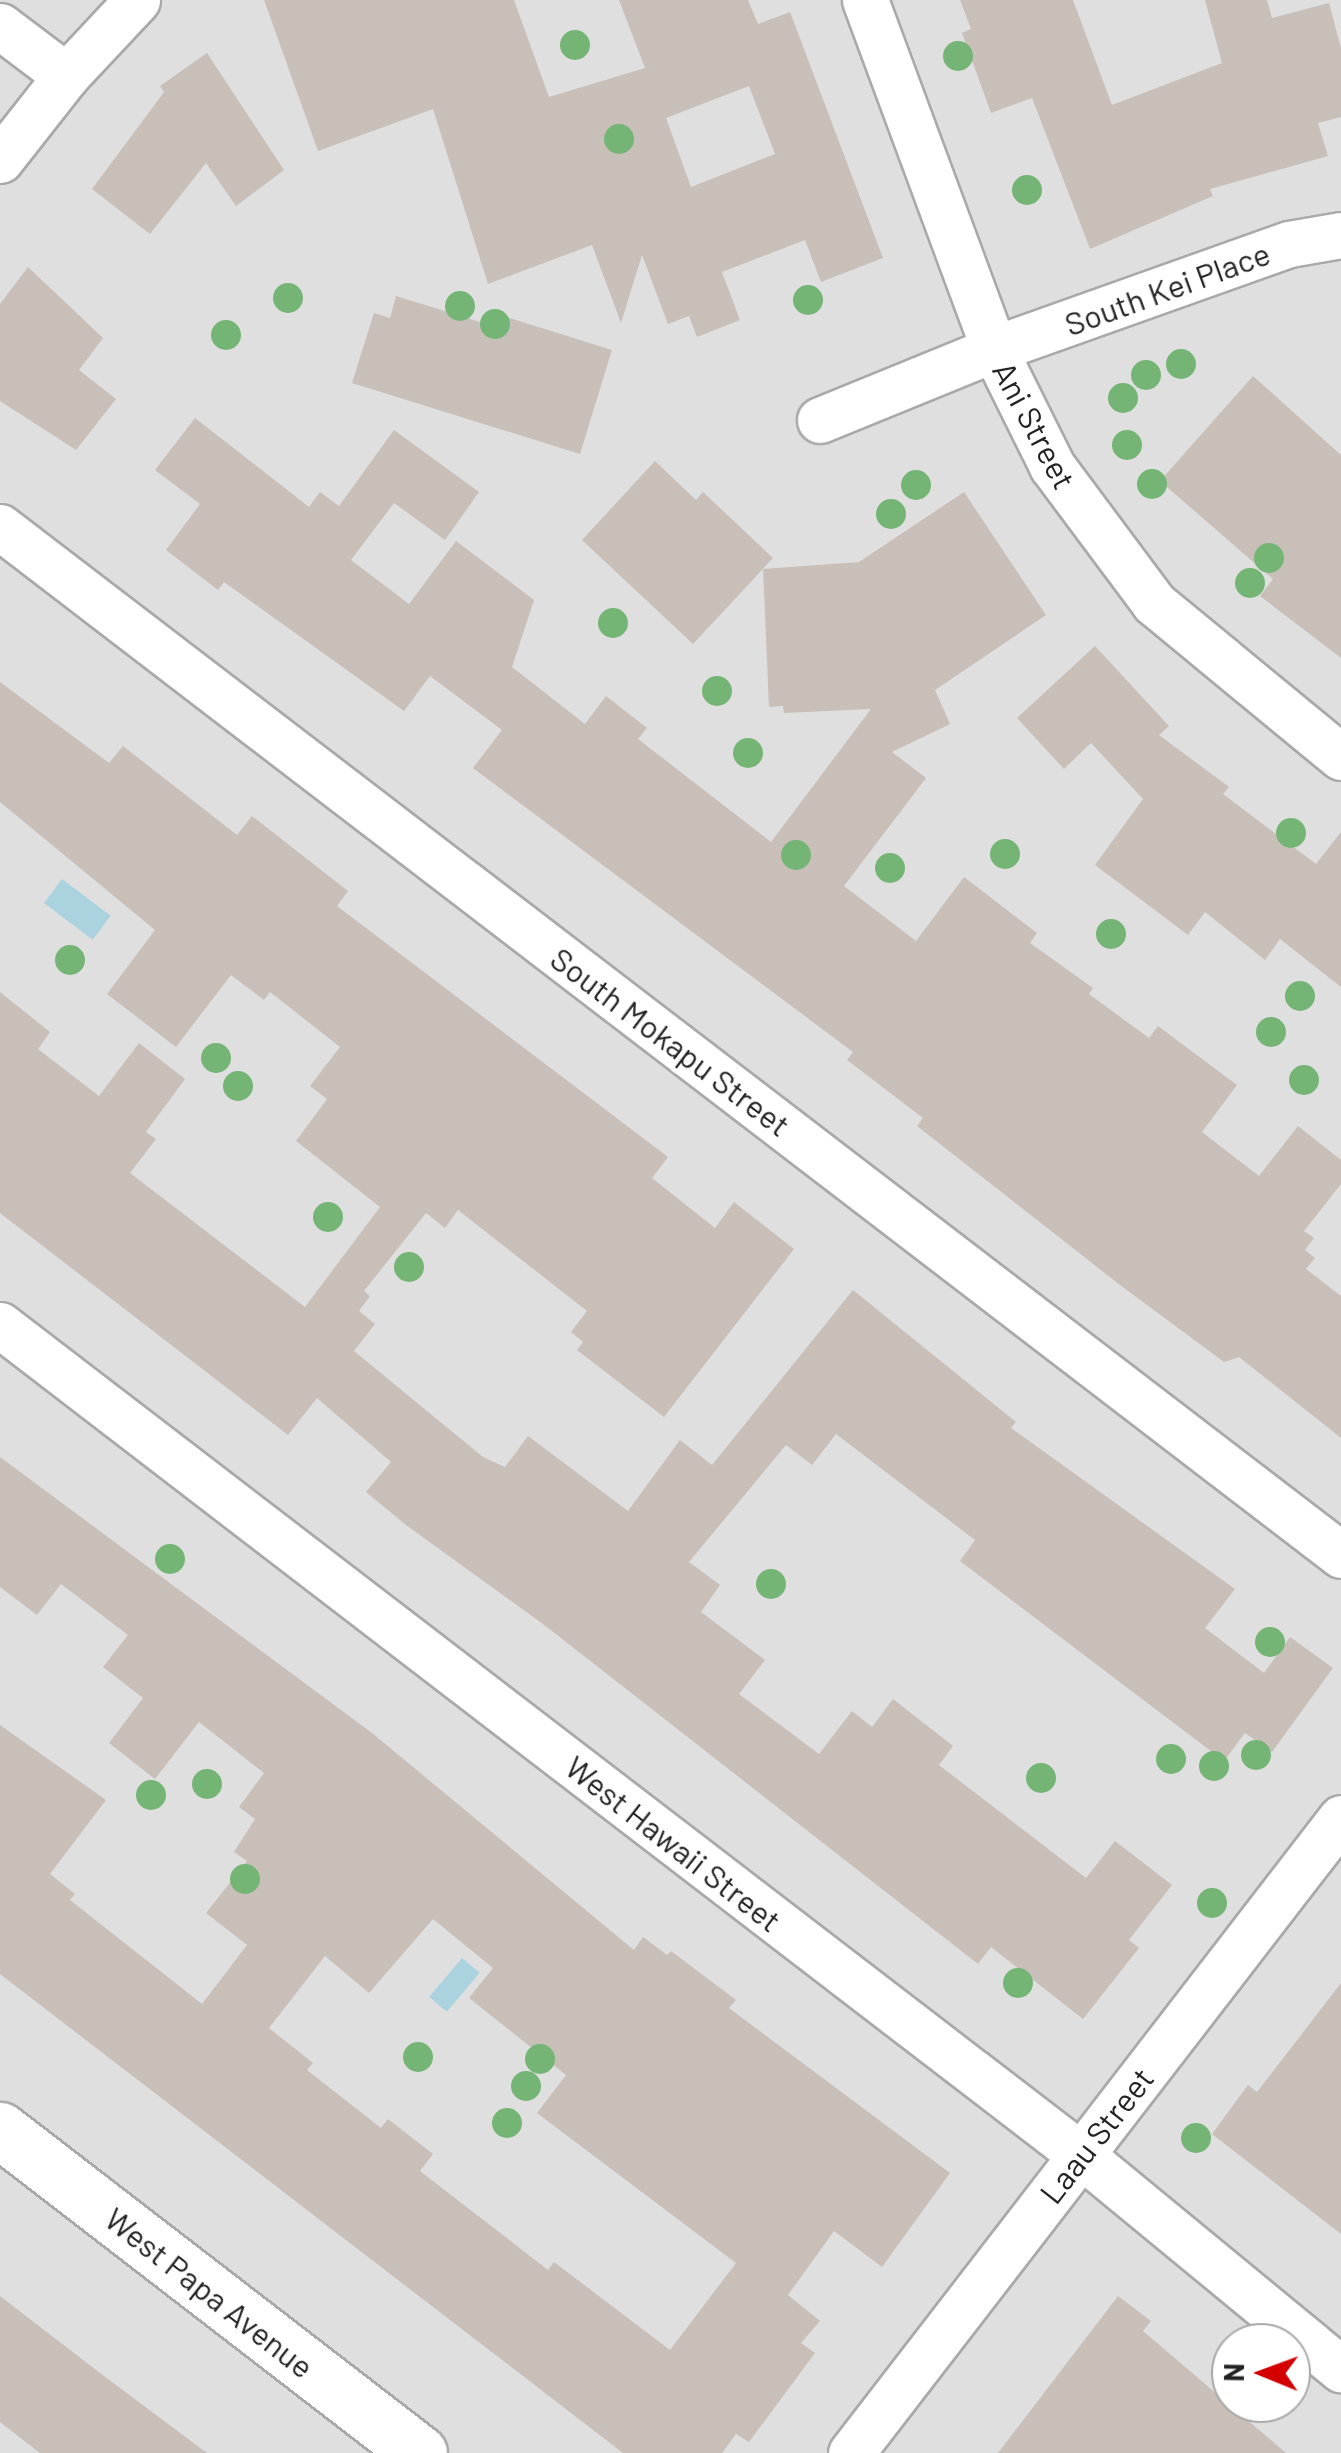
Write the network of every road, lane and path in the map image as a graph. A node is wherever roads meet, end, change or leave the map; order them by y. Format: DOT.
graph roads {
  1 [pos="138,0"];
  2 [pos="864,0"];
  3 [pos="0,26"];
  4 [pos="66,76"];
  5 [pos="0,160"];
  6 [pos="1341,234"];
  7 [pos="994,349"];
  8 [pos="820,420"];
  9 [pos="0,526"];
  10 [pos="1341,758"];
  11 [pos="0,1325"];
  12 [pos="1341,1556"];
  13 [pos="1341,1818"];
  14 [pos="0,2130"];
  15 [pos="1081,2155"];
  16 [pos="1341,2369"];
  17 [pos="419,2453"];
  18 [pos="851,2453"];
  1 -- 4 [label="street"];
  2 -- 7 [label="street, Ani Street"];
  3 -- 4 [label="street"];
  4 -- 5 [label="street"];
  6 -- 7 [label="street, South Kei Place"];
  7 -- 8 [label="street, South Kei Place"];
  7 -- 10 [label="street, Ani Street"];
  9 -- 12 [label="street, South Mokapu Street"];
  11 -- 15 [label="street, West Hawaii Street"];
  13 -- 15 [label="street, Laau Street"];
  14 -- 17 [label="street, West Papa Avenue"];
  15 -- 16 [label="street, West Hawaii Street"];
  15 -- 18 [label="street, Laau Street"];
}
